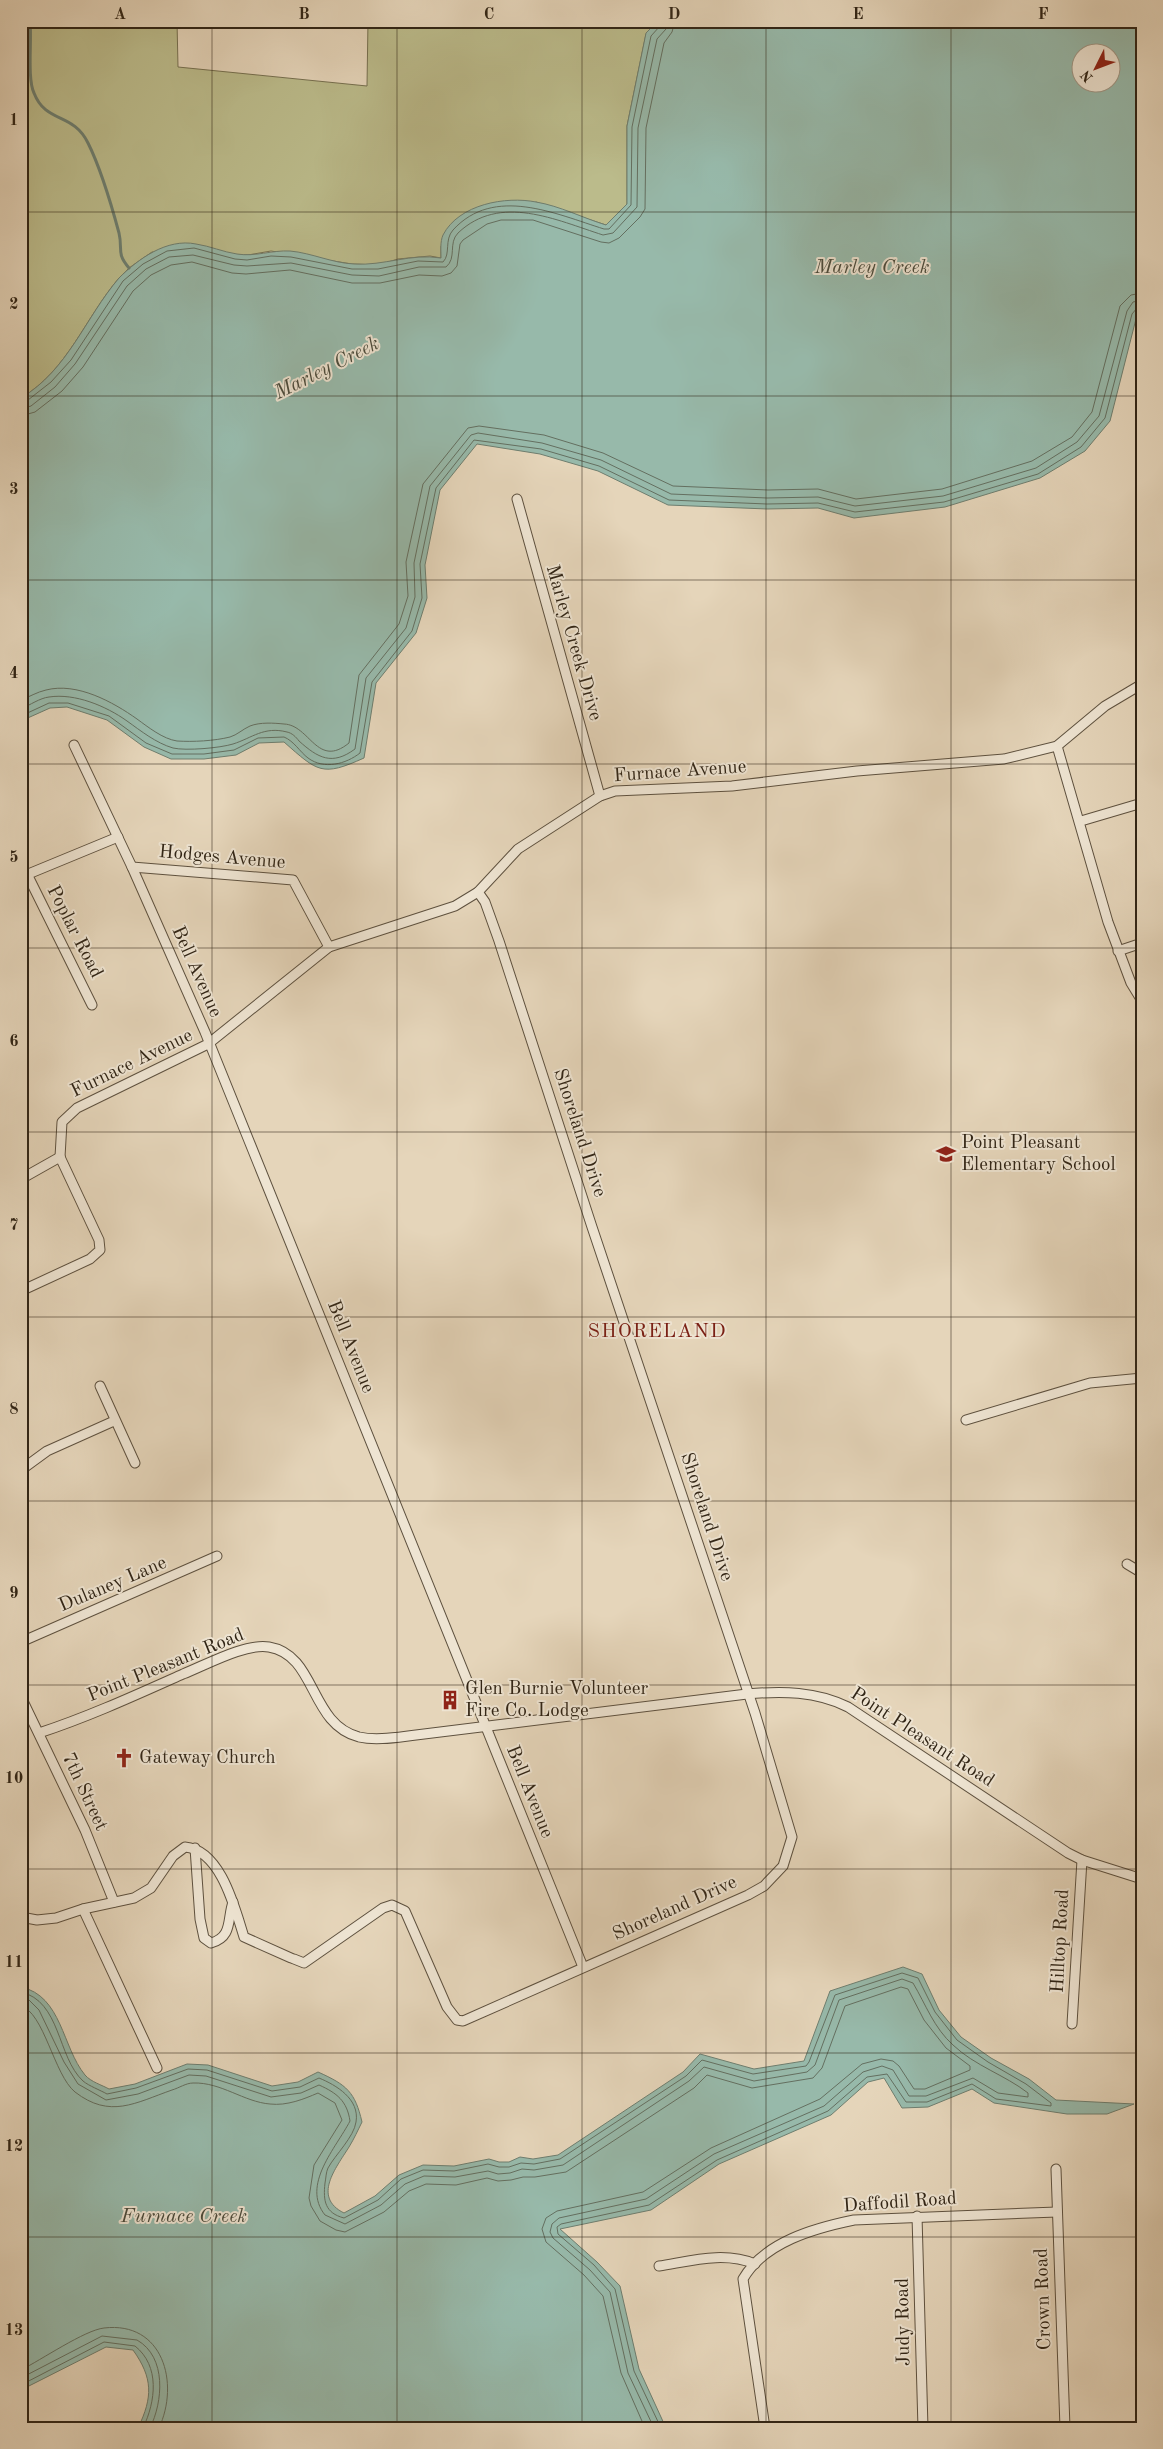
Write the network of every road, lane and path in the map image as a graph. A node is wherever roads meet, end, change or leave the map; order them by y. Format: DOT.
graph roads {
  1 [pos="517,499"];
  2 [pos="1142,684"];
  3 [pos="74,745"];
  4 [pos="1057,746"];
  5 [pos="600,796"];
  6 [pos="1142,804"];
  7 [pos="1080,821"];
  8 [pos="118,837"];
  9 [pos="132,867"];
  10 [pos="24,875"];
  11 [pos="478,892"];
  12 [pos="1142,943"];
  13 [pos="329,947"];
  14 [pos="1118,951"];
  15 [pos="1142,1001"];
  16 [pos="92,1004"];
  17 [pos="208,1044"];
  18 [pos="60,1157"];
  19 [pos="21,1178"];
  20 [pos="21,1291"];
  21 [pos="1142,1378"];
  22 [pos="100,1386"];
  23 [pos="966,1420"];
  24 [pos="114,1421"];
  25 [pos="135,1463"];
  26 [pos="21,1470"];
  27 [pos="216,1556"];
  28 [pos="1127,1564"];
  29 [pos="1142,1573"];
  30 [pos="21,1642"];
  31 [pos="747,1694"];
  32 [pos="21,1697"];
  33 [pos="484,1727"];
  34 [pos="39,1733"];
  35 [pos="195,1848"];
  36 [pos="1082,1860"];
  37 [pos="1142,1879"];
  38 [pos="114,1902"];
  39 [pos="234,1902"];
  40 [pos="83,1909"];
  41 [pos="21,1917"];
  42 [pos="583,1967"];
  43 [pos="1072,2024"];
  44 [pos="157,2068"];
  45 [pos="1056,2169"];
  46 [pos="1057,2212"];
  47 [pos="917,2216"];
  48 [pos="755,2264"];
  49 [pos="659,2266"];
  50 [pos="765,2428"];
  51 [pos="923,2428"];
  52 [pos="1065,2428"];
  1 -- 5 [label="street, Marley Creek Drive"];
  2 -- 4 [label="street, Furnace Avenue"];
  3 -- 8 [label="street, Bell Avenue"];
  4 -- 5 [label="street, Furnace Avenue"];
  4 -- 7 [label="street"];
  5 -- 11 [label="street, Furnace Avenue"];
  6 -- 7 [label="street"];
  7 -- 14 [label="street"];
  8 -- 9 [label="street, Bell Avenue"];
  8 -- 10 [label="street"];
  9 -- 13 [label="street, Hodges Avenue"];
  9 -- 17 [label="street, Bell Avenue"];
  10 -- 16 [label="street, Poplar Road"];
  11 -- 13 [label="street, Furnace Avenue"];
  11 -- 31 [label="street, Shoreland Drive"];
  12 -- 14 [label="street"];
  13 -- 17 [label="street, Furnace Avenue"];
  14 -- 15 [label="street"];
  17 -- 18 [label="street, Furnace Avenue"];
  17 -- 33 [label="street, Bell Avenue"];
  18 -- 19 [label="street"];
  18 -- 20 [label="street"];
  21 -- 23 [label="street"];
  22 -- 24 [label="street"];
  24 -- 25 [label="street"];
  24 -- 26 [label="street"];
  27 -- 30 [label="street, Dulaney Lane"];
  28 -- 29 [label="street"];
  31 -- 33 [label="street, Point Pleasant Road"];
  31 -- 36 [label="street, Point Pleasant Road"];
  31 -- 42 [label="street, Shoreland Drive"];
  32 -- 34 [label="street, 7th Street"];
  33 -- 34 [label="street, Point Pleasant Road"];
  33 -- 42 [label="street, Bell Avenue"];
  34 -- 38 [label="street, 7th Street"];
  35 -- 38 [label="street"];
  35 -- 39 [label="street"];
  35 -- 39 [label="street"];
  36 -- 37 [label="street, Point Pleasant Road"];
  36 -- 43 [label="street, Hilltop Road"];
  38 -- 40 [label="street"];
  39 -- 42 [label="street, Shoreland Drive"];
  40 -- 41 [label="street"];
  40 -- 44 [label="street"];
  45 -- 46 [label="street, Crown Road"];
  46 -- 47 [label="street, Daffodil Road"];
  46 -- 52 [label="street, Crown Road"];
  47 -- 48 [label="street, Daffodil Road"];
  47 -- 51 [label="street, Judy Road"];
  48 -- 49 [label="street"];
  48 -- 50 [label="street"];
}
